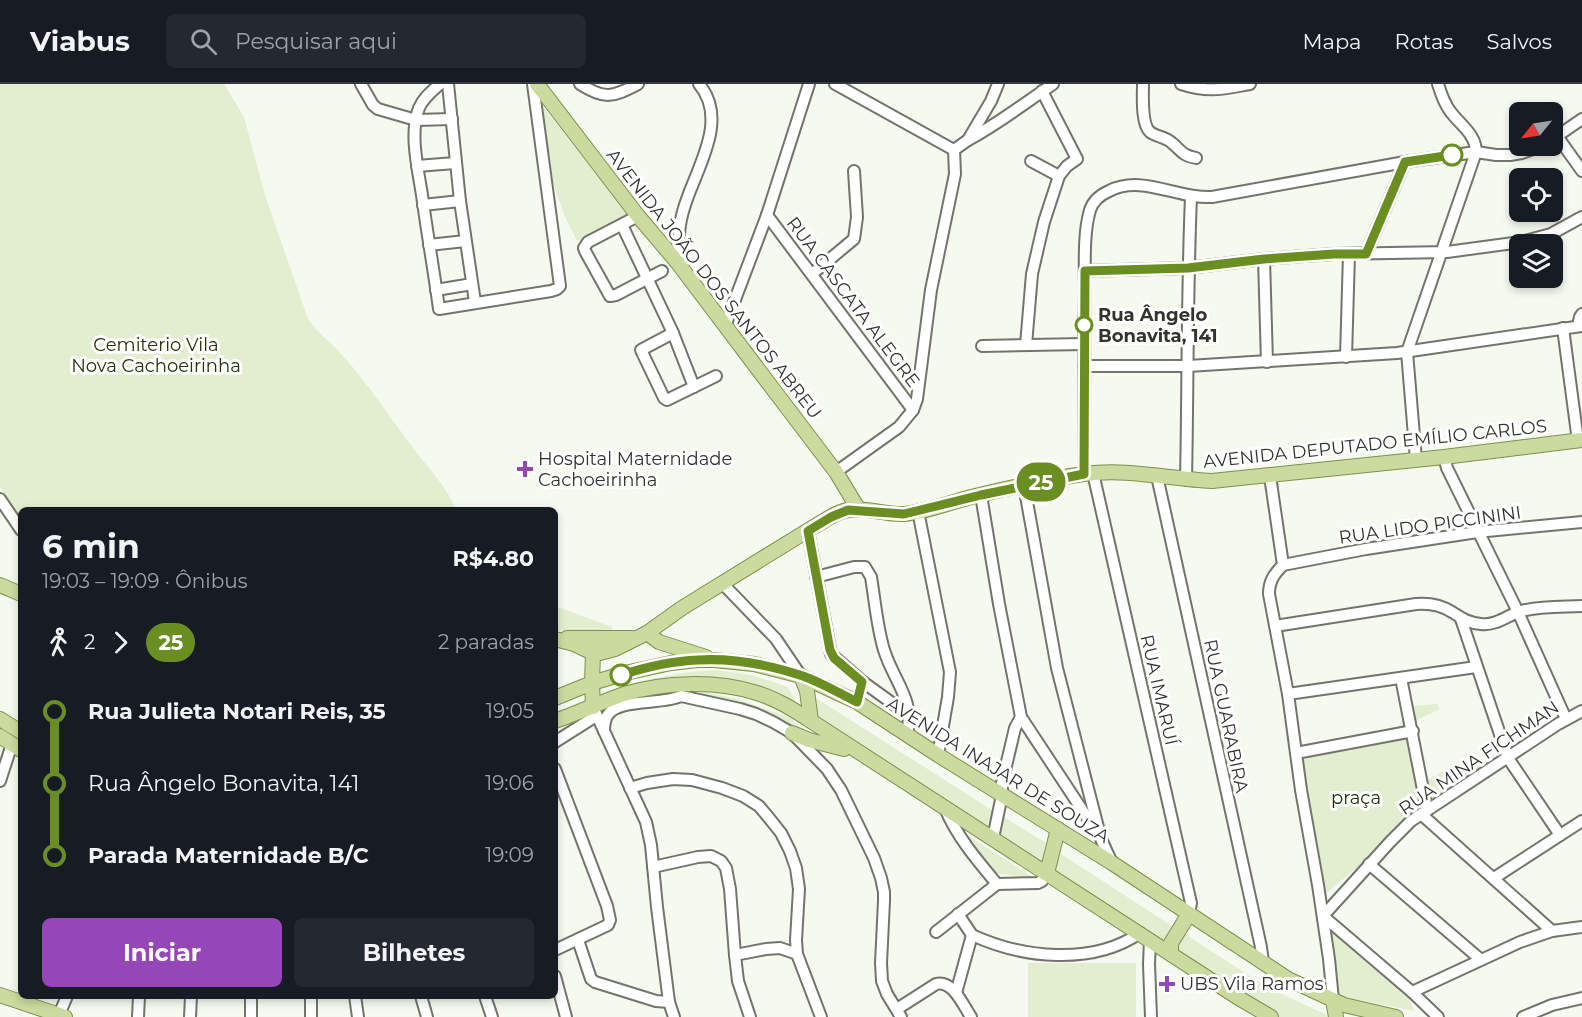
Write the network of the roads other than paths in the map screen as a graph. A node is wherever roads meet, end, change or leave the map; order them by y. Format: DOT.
graph roads {
  1 [pos="361,84"];
  2 [pos="440,84"];
  3 [pos="448,84"];
  4 [pos="535,84"];
  5 [pos="580,84"];
  6 [pos="638,84"];
  7 [pos="699,84"];
  8 [pos="809,84"];
  9 [pos="835,84"];
  10 [pos="998,84"];
  11 [pos="1053,84"];
  12 [pos="1143,84"];
  13 [pos="1181,84"];
  14 [pos="1250,84"];
  15 [pos="1438,84"];
  16 [pos="1203,87"];
  17 [pos="1042,91"];
  18 [pos="452,119"];
  19 [pos="1582,119"];
  20 [pos="416,120"];
  21 [pos="1563,132"];
  22 [pos="968,140"];
  23 [pos="1563,148"];
  24 [pos="954,150"];
  25 [pos="1476,152"];
  26 [pos="1509,154"];
  27 [pos="1196,158"];
  28 [pos="1031,161"];
  29 [pos="1405,162"];
  30 [pos="455,163"];
  31 [pos="417,166"];
  32 [pos="854,171"];
  33 [pos="1582,171"];
  34 [pos="1059,176"];
  35 [pos="1191,197"];
  36 [pos="460,201"];
  37 [pos="423,205"];
  38 [pos="767,215"];
  39 [pos="638,216"];
  40 [pos="1582,217"];
  41 [pos="622,225"];
  42 [pos="465,241"];
  43 [pos="429,245"];
  44 [pos="1442,252"];
  45 [pos="1349,254"];
  46 [pos="1366,254"];
  47 [pos="1264,259"];
  48 [pos="678,264"];
  49 [pos="1188,268"];
  50 [pos="662,271"];
  51 [pos="1085,271"];
  52 [pos="812,274"];
  53 [pos="648,279"];
  54 [pos="472,284"];
  55 [pos="436,290"];
  56 [pos="475,302"];
  57 [pos="1582,314"];
  58 [pos="725,326"];
  59 [pos="1580,326"];
  60 [pos="1563,328"];
  61 [pos="673,333"];
  62 [pos="1084,344"];
  63 [pos="1026,345"];
  64 [pos="982,346"];
  65 [pos="1407,352"];
  66 [pos="1346,357"];
  67 [pos="1266,362"];
  68 [pos="1084,366"];
  69 [pos="1188,366"];
  70 [pos="716,376"];
  71 [pos="694,387"];
  72 [pos="913,410"];
  73 [pos="1580,440"];
  74 [pos="1444,457"];
  75 [pos="1416,460"];
  76 [pos="836,472"];
  77 [pos="1088,474"];
  78 [pos="1157,476"];
  79 [pos="1270,476"];
  80 [pos="1186,480"];
  81 [pos="1024,486"];
  82 [pos="981,495"];
  83 [pos="0,499"];
  84 [pos="859,510"];
  85 [pos="918,511"];
  86 [pos="1582,522"];
  87 [pos="18,526"];
  88 [pos="808,531"];
  89 [pos="1478,532"];
  90 [pos="1283,565"];
  91 [pos="816,577"];
  92 [pos="722,583"];
  93 [pos="0,585"];
  94 [pos="18,593"];
  95 [pos="1582,606"];
  96 [pos="1518,612"];
  97 [pos="1461,619"];
  98 [pos="1275,626"];
  99 [pos="642,635"];
  100 [pos="558,639"];
  101 [pos="558,640"];
  102 [pos="593,653"];
  103 [pos="714,660"];
  104 [pos="1476,667"];
  105 [pos="801,676"];
  106 [pos="1401,678"];
  107 [pos="862,682"];
  108 [pos="592,683"];
  109 [pos="1287,694"];
  110 [pos="681,696"];
  111 [pos="558,697"];
  112 [pos="610,699"];
  113 [pos="857,702"];
  114 [pos="595,711"];
  115 [pos="1582,711"];
  116 [pos="910,716"];
  117 [pos="1021,717"];
  118 [pos="0,718"];
  119 [pos="1566,719"];
  120 [pos="558,720"];
  121 [pos="811,721"];
  122 [pos="18,730"];
  123 [pos="604,731"];
  124 [pos="1413,731"];
  125 [pos="792,733"];
  126 [pos="907,734"];
  127 [pos="0,736"];
  128 [pos="558,740"];
  129 [pos="824,743"];
  130 [pos="17,747"];
  131 [pos="856,751"];
  132 [pos="1296,753"];
  133 [pos="938,755"];
  134 [pos="1508,758"];
  135 [pos="822,763"];
  136 [pos="558,777"];
  137 [pos="0,781"];
  138 [pos="630,788"];
  139 [pos="1002,795"];
  140 [pos="945,808"];
  141 [pos="1424,812"];
  142 [pos="1582,821"];
  143 [pos="1058,829"];
  144 [pos="1560,835"];
  145 [pos="993,838"];
  146 [pos="1101,839"];
  147 [pos="1112,864"];
  148 [pos="1369,864"];
  149 [pos="653,867"];
  150 [pos="1047,873"];
  151 [pos="1494,878"];
  152 [pos="997,884"];
  153 [pos="958,914"];
  154 [pos="1189,914"];
  155 [pos="1323,916"];
  156 [pos="1582,927"];
  157 [pos="1552,931"];
  158 [pos="936,932"];
  159 [pos="972,935"];
  160 [pos="578,940"];
  161 [pos="1156,944"];
  162 [pos="558,949"];
  163 [pos="797,954"];
  164 [pos="735,955"];
  165 [pos="1480,959"];
  166 [pos="1263,963"];
  167 [pos="558,987"];
  168 [pos="1412,992"];
  169 [pos="956,993"];
  170 [pos="0,995"];
  171 [pos="1582,998"];
  172 [pos="66,999"];
  173 [pos="139,999"];
  174 [pos="191,999"];
  175 [pos="251,999"];
  176 [pos="311,999"];
  177 [pos="355,999"];
  178 [pos="422,999"];
  179 [pos="486,999"];
  180 [pos="1333,1000"];
  181 [pos="669,1002"];
  182 [pos="899,1013"];
  183 [pos="62,1016"];
  184 [pos="671,1016"];
  185 [pos="138,1017"];
  186 [pos="190,1017"];
  187 [pos="251,1017"];
  188 [pos="311,1017"];
  189 [pos="358,1017"];
  190 [pos="427,1017"];
  191 [pos="492,1017"];
  192 [pos="566,1017"];
  193 [pos="750,1017"];
  194 [pos="821,1017"];
  195 [pos="971,1017"];
  196 [pos="1151,1017"];
  197 [pos="1271,1017"];
  198 [pos="1336,1017"];
  199 [pos="1396,1017"];
  200 [pos="1438,1017"];
  201 [pos="1523,1017"];
  1 -- 20 [label="street"];
  2 -- 20 [label="street"];
  3 -- 18 [label="street"];
  4 -- 39 [label="main road, AVENIDA JOÃO DOS SANTOS ABREU"];
  4 -- 56 [label="street"];
  5 -- 6 [label="street"];
  7 -- 48 [label="street"];
  8 -- 38 [label="street"];
  9 -- 24 [label="street"];
  10 -- 22 [label="street"];
  11 -- 17 [label="street"];
  12 -- 27 [label="street"];
  13 -- 16 [label="street"];
  14 -- 16 [label="street"];
  15 -- 25 [label="street"];
  17 -- 22 [label="street"];
  17 -- 34 [label="street"];
  18 -- 20 [label="street"];
  18 -- 30 [label="street"];
  19 -- 21 [label="street"];
  20 -- 31 [label="street"];
  22 -- 24 [label="street"];
  23 -- 33 [label="street"];
  24 -- 72 [label="street"];
  25 -- 26 [label="street"];
  25 -- 29 [label="street"];
  25 -- 44 [label="street"];
  28 -- 34 [label="street"];
  29 -- 35 [label="street"];
  29 -- 46 [label="street"];
  30 -- 31 [label="street"];
  30 -- 36 [label="street"];
  31 -- 37 [label="street"];
  32 -- 52 [label="street"];
  34 -- 63 [label="street"];
  35 -- 49 [label="street"];
  35 -- 51 [label="street, RUA IMARUÍ"];
  36 -- 37 [label="street"];
  36 -- 42 [label="street"];
  37 -- 43 [label="street"];
  38 -- 52 [label="street, RUA CASCATA ALEGRE"];
  38 -- 58 [label="street"];
  39 -- 41 [label="street"];
  39 -- 48 [label="main road, AVENIDA JOÃO DOS SANTOS ABREU"];
  40 -- 44 [label="street"];
  41 -- 53 [label="street"];
  41 -- 53 [label="street"];
  42 -- 43 [label="street"];
  42 -- 54 [label="street"];
  43 -- 55 [label="street"];
  44 -- 46 [label="street"];
  44 -- 65 [label="street"];
  45 -- 46 [label="street"];
  45 -- 47 [label="street"];
  45 -- 66 [label="street"];
  47 -- 49 [label="street"];
  47 -- 67 [label="street"];
  48 -- 58 [label="main road, AVENIDA JOÃO DOS SANTOS ABREU"];
  49 -- 51 [label="street"];
  49 -- 69 [label="street"];
  50 -- 53 [label="street"];
  51 -- 62 [label="street, RUA IMARUÍ"];
  52 -- 72 [label="street, RUA CASCATA ALEGRE"];
  53 -- 61 [label="street"];
  54 -- 55 [label="street"];
  54 -- 56 [label="street"];
  55 -- 56 [label="street"];
  57 -- 59 [label="street"];
  58 -- 76 [label="main road, AVENIDA JOÃO DOS SANTOS ABREU"];
  59 -- 60 [label="street"];
  60 -- 65 [label="street"];
  60 -- 73 [label="street"];
  61 -- 71 [label="street"];
  61 -- 71 [label="street"];
  62 -- 63 [label="street"];
  62 -- 68 [label="street, RUA IMARUÍ"];
  63 -- 64 [label="street"];
  65 -- 66 [label="street"];
  65 -- 75 [label="street"];
  66 -- 67 [label="street"];
  67 -- 69 [label="street"];
  68 -- 69 [label="street"];
  68 -- 77 [label="street, RUA IMARUÍ"];
  69 -- 80 [label="street"];
  70 -- 71 [label="street"];
  72 -- 76 [label="street"];
  73 -- 74 [label="main road, AVENIDA DEPUTADO EMÍLIO CARLOS"];
  74 -- 75 [label="main road, AVENIDA DEPUTADO EMÍLIO CARLOS"];
  74 -- 89 [label="street"];
  75 -- 79 [label="main road, AVENIDA DEPUTADO EMÍLIO CARLOS"];
  76 -- 84 [label="main road, AVENIDA JOÃO DOS SANTOS ABREU"];
  77 -- 78 [label="main road, AVENIDA DEPUTADO EMÍLIO CARLOS"];
  77 -- 81 [label="main road, AVENIDA DEPUTADO EMÍLIO CARLOS"];
  77 -- 154 [label="street, RUA IMARUÍ"];
  78 -- 80 [label="main road, AVENIDA DEPUTADO EMÍLIO CARLOS"];
  78 -- 166 [label="street, RUA GUARABIRA"];
  79 -- 80 [label="main road, AVENIDA DEPUTADO EMÍLIO CARLOS"];
  79 -- 90 [label="street"];
  81 -- 82 [label="main road, AVENIDA DEPUTADO EMÍLIO CARLOS"];
  81 -- 146 [label="street"];
  82 -- 85 [label="main road, AVENIDA DEPUTADO EMÍLIO CARLOS"];
  82 -- 117 [label="street"];
  83 -- 87 [label="street"];
  84 -- 85 [label="main road, AVENIDA DEPUTADO EMÍLIO CARLOS"];
  84 -- 88 [label="main road, AVENIDA DEPUTADO EMÍLIO CARLOS"];
  85 -- 133 [label="street"];
  86 -- 89 [label="street, RUA LIDO PICCININI"];
  88 -- 91 [label="street"];
  88 -- 92 [label="main road, AVENIDA DEPUTADO EMÍLIO CARLOS"];
  89 -- 90 [label="street, RUA LIDO PICCININI"];
  89 -- 96 [label="street"];
  90 -- 98 [label="street"];
  91 -- 107 [label="street"];
  91 -- 116 [label="street"];
  92 -- 99 [label="main road, AVENIDA DEPUTADO EMÍLIO CARLOS"];
  92 -- 105 [label="street"];
  93 -- 94 [label="main road"];
  95 -- 96 [label="street"];
  96 -- 97 [label="street"];
  96 -- 119 [label="street"];
  97 -- 98 [label="street"];
  97 -- 104 [label="street"];
  98 -- 109 [label="street"];
  99 -- 100 [label="main road"];
  99 -- 102 [label="main road, AVENIDA DEPUTADO EMÍLIO CARLOS"];
  99 -- 103 [label="main road"];
  101 -- 102 [label="main road"];
  102 -- 108 [label="main road"];
  103 -- 105 [label="main road, AVENIDA INAJAR DE SOUZA"];
  103 -- 108 [label="main road, AVENIDA INAJAR DE SOUZA"];
  104 -- 106 [label="street"];
  104 -- 134 [label="street"];
  105 -- 113 [label="main road, AVENIDA INAJAR DE SOUZA"];
  105 -- 121 [label="main road"];
  106 -- 109 [label="street"];
  106 -- 124 [label="street"];
  107 -- 113 [label="street"];
  107 -- 116 [label="street"];
  108 -- 111 [label="main road, AVENIDA INAJAR DE SOUZA"];
  108 -- 114 [label="main road"];
  109 -- 132 [label="street"];
  110 -- 112 [label="main road"];
  110 -- 123 [label="street"];
  110 -- 125 [label="street"];
  112 -- 114 [label="main road"];
  112 -- 121 [label="main road"];
  113 -- 126 [label="main road, AVENIDA INAJAR DE SOUZA"];
  114 -- 120 [label="main road"];
  114 -- 123 [label="street"];
  114 -- 128 [label="street"];
  115 -- 119 [label="street, RUA MINA FICHMAN"];
  116 -- 126 [label="street"];
  117 -- 139 [label="street"];
  117 -- 146 [label="street"];
  118 -- 122 [label="main road"];
  119 -- 134 [label="street, RUA MINA FICHMAN"];
  121 -- 125 [label="street"];
  121 -- 131 [label="main road"];
  123 -- 138 [label="street"];
  124 -- 132 [label="street"];
  124 -- 141 [label="street"];
  125 -- 129 [label="main road"];
  125 -- 135 [label="street"];
  126 -- 133 [label="main road, AVENIDA INAJAR DE SOUZA"];
  127 -- 130 [label="main road"];
  129 -- 131 [label="main road"];
  129 -- 135 [label="street"];
  130 -- 137 [label="street"];
  131 -- 140 [label="main road"];
  132 -- 155 [label="street"];
  133 -- 139 [label="main road, AVENIDA INAJAR DE SOUZA"];
  134 -- 141 [label="street, RUA MINA FICHMAN"];
  134 -- 144 [label="street"];
  135 -- 182 [label="street"];
  136 -- 160 [label="street"];
  138 -- 149 [label="street"];
  138 -- 163 [label="street"];
  139 -- 143 [label="main road, AVENIDA INAJAR DE SOUZA"];
  139 -- 145 [label="street"];
  140 -- 145 [label="main road"];
  140 -- 152 [label="street"];
  141 -- 148 [label="street, RUA MINA FICHMAN"];
  141 -- 151 [label="street"];
  142 -- 144 [label="street"];
  143 -- 147 [label="main road, AVENIDA INAJAR DE SOUZA"];
  143 -- 150 [label="main road"];
  144 -- 151 [label="street"];
  145 -- 150 [label="main road"];
  146 -- 147 [label="street"];
  147 -- 154 [label="main road, AVENIDA INAJAR DE SOUZA"];
  148 -- 155 [label="street, RUA MINA FICHMAN"];
  148 -- 165 [label="street"];
  149 -- 164 [label="street"];
  149 -- 181 [label="street"];
  150 -- 152 [label="street"];
  150 -- 161 [label="main road"];
  151 -- 157 [label="street"];
  152 -- 153 [label="street"];
  153 -- 158 [label="street"];
  153 -- 159 [label="street"];
  154 -- 161 [label="main road"];
  154 -- 166 [label="main road, AVENIDA INAJAR DE SOUZA"];
  155 -- 168 [label="street"];
  155 -- 180 [label="street"];
  156 -- 157 [label="street"];
  157 -- 165 [label="street"];
  159 -- 161 [label="street"];
  159 -- 169 [label="street"];
  160 -- 162 [label="street"];
  160 -- 181 [label="street"];
  161 -- 196 [label="street"];
  161 -- 197 [label="main road"];
  163 -- 164 [label="street"];
  163 -- 194 [label="street"];
  164 -- 193 [label="street"];
  165 -- 168 [label="street"];
  166 -- 180 [label="main road, AVENIDA INAJAR DE SOUZA"];
  167 -- 192 [label="street"];
  168 -- 200 [label="street"];
  169 -- 182 [label="street"];
  169 -- 195 [label="street"];
  170 -- 183 [label="main road"];
  171 -- 201 [label="street"];
  172 -- 183 [label="street"];
  173 -- 185 [label="street"];
  174 -- 186 [label="street"];
  175 -- 187 [label="street"];
  176 -- 188 [label="street"];
  177 -- 189 [label="street"];
  178 -- 190 [label="street"];
  179 -- 191 [label="street"];
  180 -- 198 [label="main road"];
  180 -- 199 [label="main road, AVENIDA INAJAR DE SOUZA"];
  181 -- 184 [label="street"];
}
